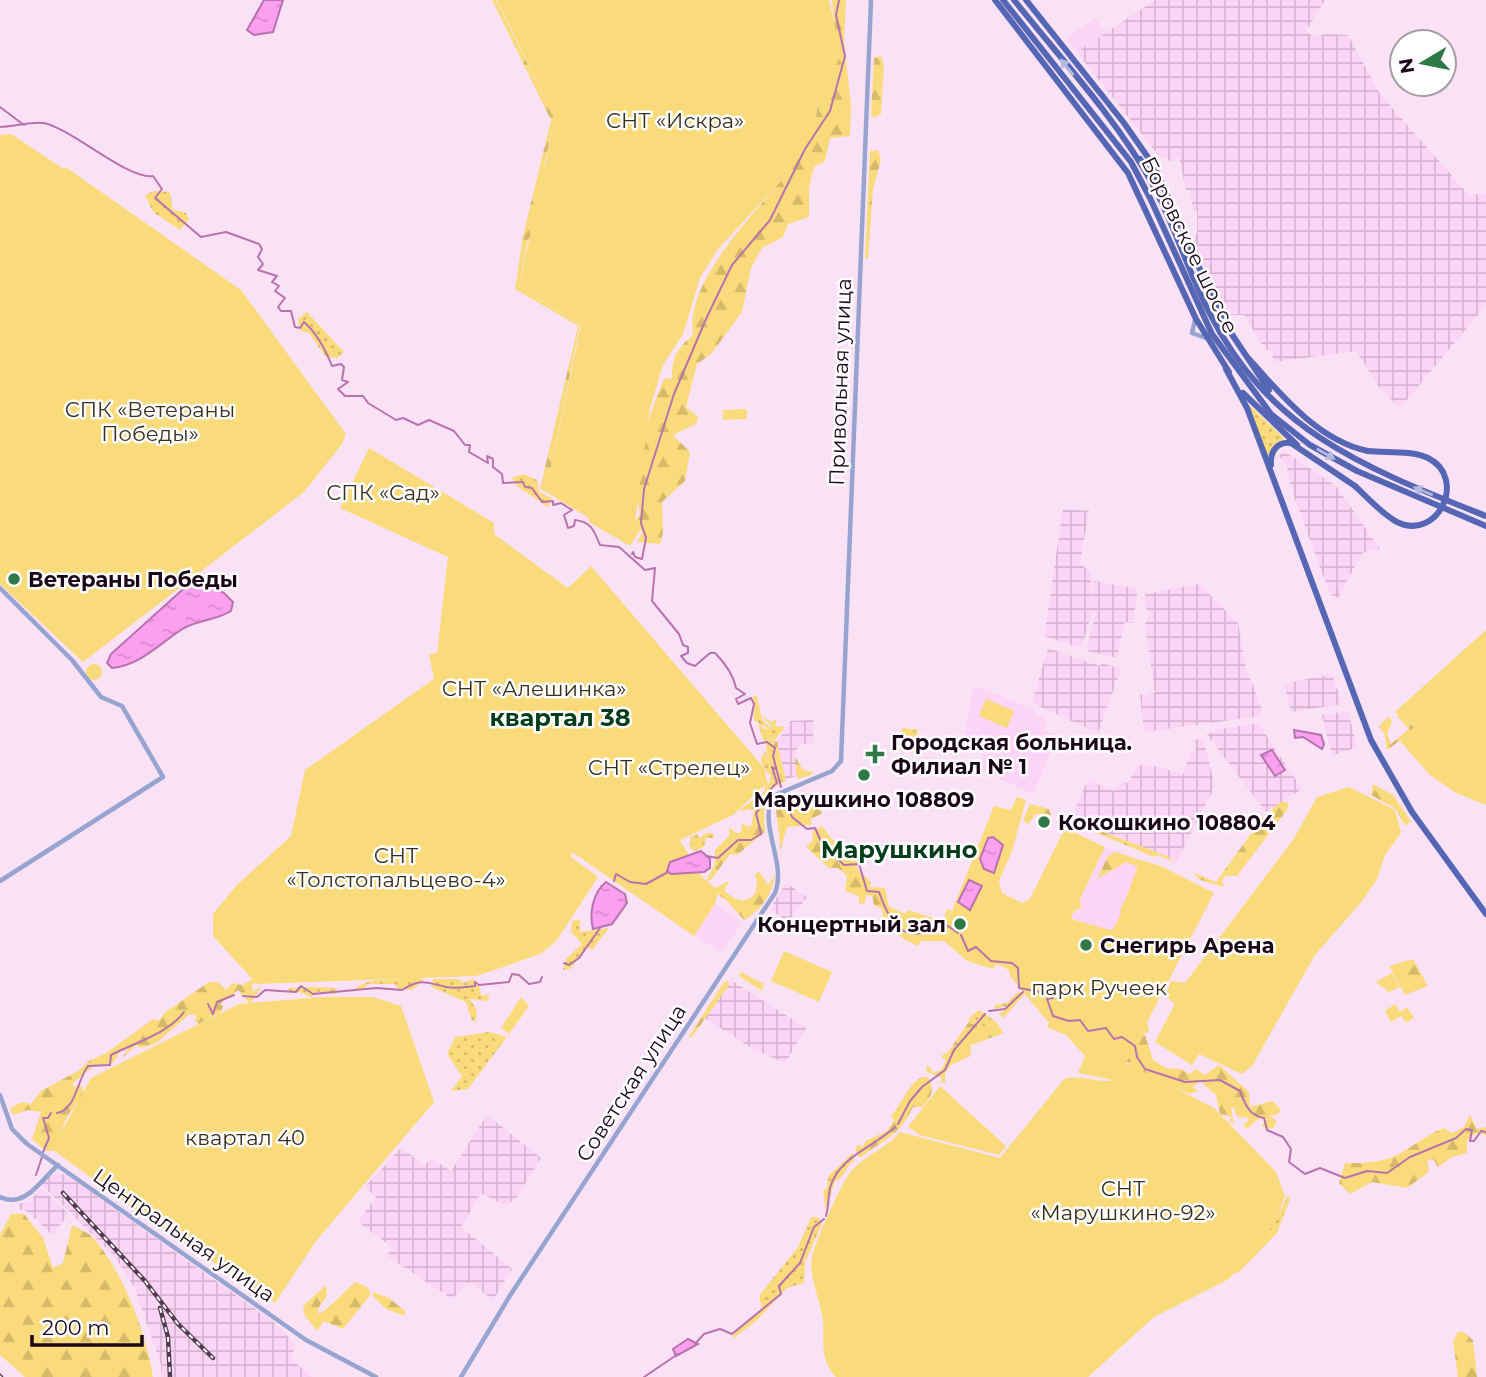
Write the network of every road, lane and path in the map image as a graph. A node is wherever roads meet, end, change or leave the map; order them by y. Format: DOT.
graph roads {
  1 [pos="871,0"];
  2 [pos="995,0"];
  3 [pos="1003,0"];
  4 [pos="1014,0"];
  5 [pos="1026,0"];
  6 [pos="1047,55"];
  7 [pos="1073,100"];
  8 [pos="1134,153"];
  9 [pos="1171,204"];
  10 [pos="1237,344"];
  11 [pos="1226,369"];
  12 [pos="1286,411"];
  13 [pos="1271,414"];
  14 [pos="1297,445"];
  15 [pos="1277,488"];
  16 [pos="1486,516"];
  17 [pos="1486,526"];
  18 [pos="0,588"];
  19 [pos="776,793"];
  20 [pos="0,881"];
  21 [pos="1486,914"];
  22 [pos="0,1094"];
  23 [pos="58,1165"];
  24 [pos="0,1197"];
  25 [pos="376,1377"];
  26 [pos="461,1377"];
  1 -- 19 [label="street, Привольная улица"];
  2 -- 7 [label="main road"];
  3 -- 6 [label="main road, Боровское шоссе"];
  8 -- 4 [label="main road, Боровское шоссе, one-way"];
  5 -- 9 [label="main road"];
  6 -- 7 [label="main road"];
  6 -- 13 [label="main road, Боровское шоссе"];
  7 -- 11 [label="main road"];
  8 -- 9 [label="main road"];
  8 -- 12 [label="main road, Боровское шоссе"];
  9 -- 10 [label="main road"];
  10 -- 12 [label="main road"];
  10 -- 14 [label="main road, bridge"];
  11 -- 13 [label="main road"];
  11 -- 14 [label="main road"];
  11 -- 15 [label="main road"];
  16 -- 12 [label="main road, Боровское шоссе, one-way"];
  13 -- 17 [label="main road, Боровское шоссе, one-way"];
  14 -- 15 [label="main road"];
  15 -- 21 [label="main road"];
  18 -- 20 [label="street"];
  19 -- 26 [label="street, Советская улица"];
  22 -- 23 [label="street, Центральная улица"];
  23 -- 24 [label="street"];
  23 -- 25 [label="street, Центральная улица"];
}
